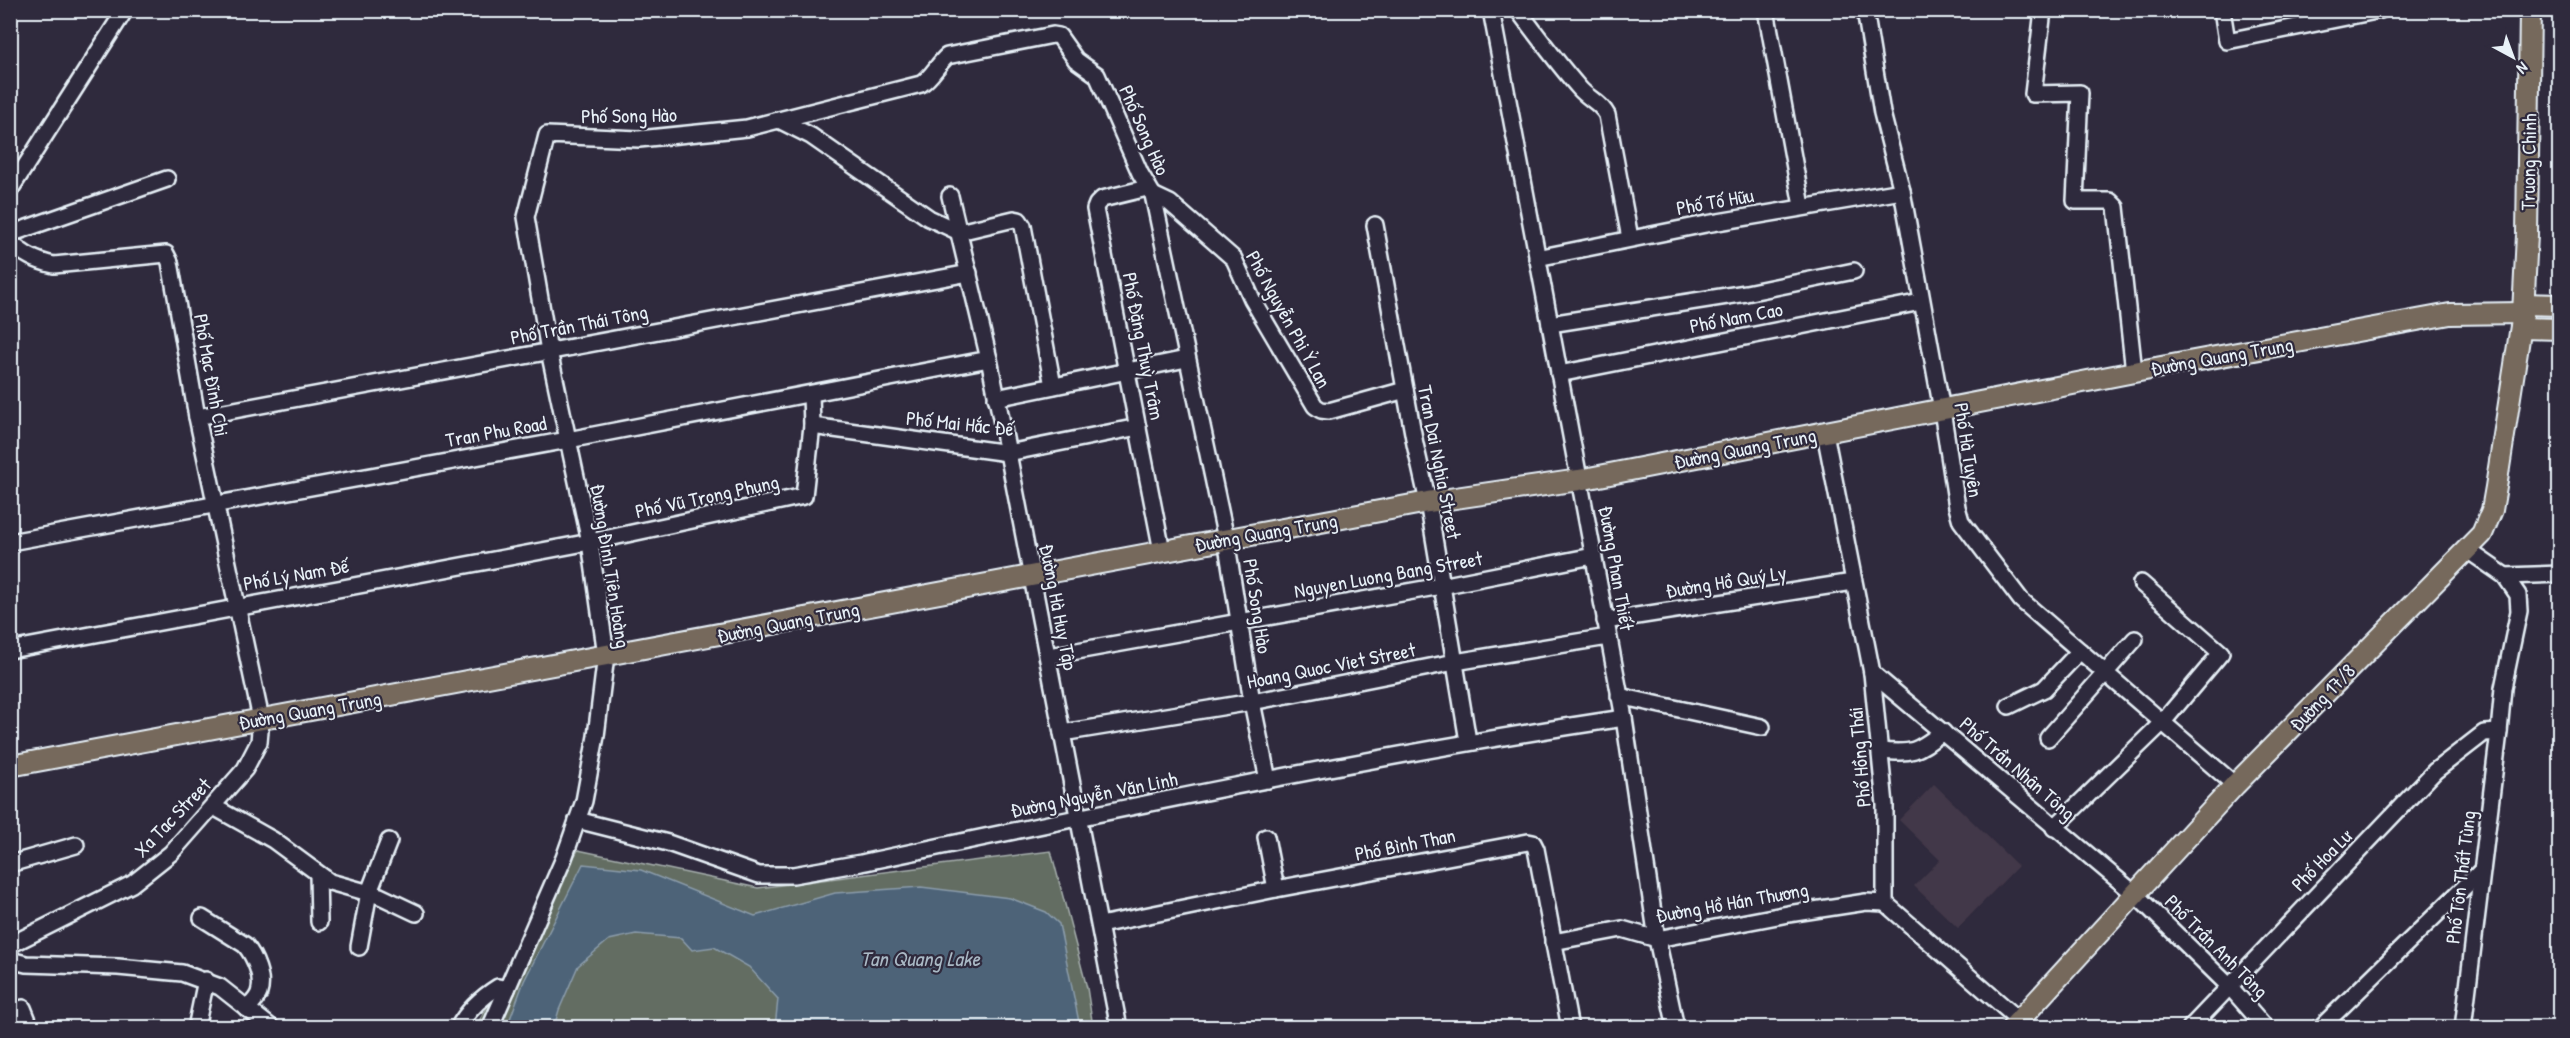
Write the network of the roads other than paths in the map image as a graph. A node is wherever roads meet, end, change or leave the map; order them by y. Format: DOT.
graph roads {
  1 [pos="125,10"];
  2 [pos="1491,10"];
  3 [pos="1518,10"];
  4 [pos="1767,10"];
  5 [pos="1865,10"];
  6 [pos="2043,10"];
  7 [pos="2222,10"];
  8 [pos="2381,10"];
  9 [pos="2530,10"];
  10 [pos="779,120"];
  11 [pos="547,135"];
  12 [pos="167,179"];
  13 [pos="10,190"];
  14 [pos="1902,191"];
  15 [pos="1150,192"];
  16 [pos="950,196"];
  17 [pos="1802,206"];
  18 [pos="1375,225"];
  19 [pos="959,232"];
  20 [pos="10,234"];
  21 [pos="1630,238"];
  22 [pos="10,242"];
  23 [pos="1537,258"];
  24 [pos="1854,271"];
  25 [pos="969,273"];
  26 [pos="1921,302"];
  27 [pos="2559,305"];
  28 [pos="2522,315"];
  29 [pos="1550,324"];
  30 [pos="2559,329"];
  31 [pos="549,351"];
  32 [pos="989,359"];
  33 [pos="1186,359"];
  34 [pos="1128,371"];
  35 [pos="2134,372"];
  36 [pos="1559,374"];
  37 [pos="1053,386"];
  38 [pos="1405,390"];
  39 [pos="811,394"];
  40 [pos="996,398"];
  41 [pos="1942,410"];
  42 [pos="197,417"];
  43 [pos="812,426"];
  44 [pos="1138,427"];
  45 [pos="1825,433"];
  46 [pos="568,440"];
  47 [pos="1008,453"];
  48 [pos="1580,480"];
  49 [pos="1428,501"];
  50 [pos="215,504"];
  51 [pos="1226,539"];
  52 [pos="10,542"];
  53 [pos="590,542"];
  54 [pos="2466,549"];
  55 [pos="1162,550"];
  56 [pos="1593,556"];
  57 [pos="2559,574"];
  58 [pos="1031,575"];
  59 [pos="2505,576"];
  60 [pos="1853,582"];
  61 [pos="2141,583"];
  62 [pos="1441,586"];
  63 [pos="236,606"];
  64 [pos="1605,621"];
  65 [pos="1239,622"];
  66 [pos="1608,637"];
  67 [pos="2135,639"];
  68 [pos="10,650"];
  69 [pos="2080,651"];
  70 [pos="606,655"];
  71 [pos="1049,656"];
  72 [pos="1455,662"];
  73 [pos="1872,673"];
  74 [pos="2106,674"];
  75 [pos="1619,696"];
  76 [pos="1252,702"];
  77 [pos="2009,706"];
  78 [pos="1624,718"];
  79 [pos="261,719"];
  80 [pos="2162,723"];
  81 [pos="1762,727"];
  82 [pos="1942,732"];
  83 [pos="2495,732"];
  84 [pos="1062,733"];
  85 [pos="2048,738"];
  86 [pos="1468,741"];
  87 [pos="1880,751"];
  88 [pos="10,766"];
  89 [pos="1268,780"];
  90 [pos="2235,785"];
  91 [pos="214,807"];
  92 [pos="1079,819"];
  93 [pos="577,820"];
  94 [pos="2054,828"];
  95 [pos="1266,837"];
  96 [pos="389,841"];
  97 [pos="76,845"];
  98 [pos="10,864"];
  99 [pos="2482,870"];
  100 [pos="318,874"];
  101 [pos="1276,889"];
  102 [pos="369,892"];
  103 [pos="2136,895"];
  104 [pos="1885,903"];
  105 [pos="416,913"];
  106 [pos="202,918"];
  107 [pos="319,922"];
  108 [pos="1100,926"];
  109 [pos="1657,939"];
  110 [pos="11,942"];
  111 [pos="1553,942"];
  112 [pos="360,947"];
  113 [pos="10,960"];
  114 [pos="206,980"];
  115 [pos="2230,987"];
  116 [pos="507,989"];
  117 [pos="23,1008"];
  118 [pos="248,1009"];
  119 [pos="2020,1025"];
  120 [pos="31,1028"];
  121 [pos="196,1028"];
  122 [pos="272,1028"];
  123 [pos="458,1028"];
  124 [pos="490,1028"];
  125 [pos="1119,1028"];
  126 [pos="1570,1028"];
  127 [pos="1676,1028"];
  128 [pos="2190,1028"];
  129 [pos="2266,1028"];
  130 [pos="2320,1028"];
  131 [pos="2463,1028"];
  1 -- 13 [label="street"];
  2 -- 23 [label="street, Đường Phan Thiết"];
  3 -- 21 [label="street"];
  4 -- 17 [label="street"];
  5 -- 14 [label="street, Phố Hà Tuyên"];
  6 -- 35 [label="street"];
  7 -- 8 [label="street"];
  9 -- 28 [label="main road, Truong Chinh"];
  10 -- 11 [label="street, Phố Song Hào"];
  10 -- 15 [label="street, Phố Song Hào"];
  10 -- 19 [label="street"];
  11 -- 31 [label="street, Đường Đinh Tiên Hoàng"];
  12 -- 20 [label="street"];
  14 -- 17 [label="street, Phố Tố Hữu"];
  14 -- 26 [label="street, Phố Hà Tuyên"];
  15 -- 33 [label="street, Phố Song Hào"];
  15 -- 34 [label="street, Phố Đặng Thuỳ Trâm"];
  15 -- 38 [label="street, Phố Nguyễn Phi Ỷ Lan"];
  16 -- 19 [label="street, Đường Hà Huy Tập"];
  17 -- 21 [label="street, Phố Tố Hữu"];
  18 -- 38 [label="street, Tran Dai Nghia Street"];
  19 -- 25 [label="street, Đường Hà Huy Tập"];
  19 -- 37 [label="street"];
  21 -- 23 [label="street, Phố Tố Hữu"];
  22 -- 42 [label="street, Phố Mạc Đĩnh Chi"];
  23 -- 29 [label="street, Đường Phan Thiết"];
  24 -- 29 [label="street"];
  25 -- 31 [label="street, Phố Trần Thái Tông"];
  25 -- 32 [label="street, Đường Hà Huy Tập"];
  26 -- 36 [label="street, Phố Nam Cao"];
  26 -- 41 [label="street, Phố Hà Tuyên"];
  27 -- 28 [label="main road, Đường Quang Trung"];
  28 -- 30 [label="main road, Đường Quang Trung"];
  28 -- 35 [label="main road, Đường Quang Trung"];
  28 -- 54 [label="main road, Đường 17/8"];
  29 -- 36 [label="street, Đường Phan Thiết"];
  31 -- 42 [label="street, Phố Trần Thái Tông"];
  31 -- 46 [label="street, Đường Đinh Tiên Hoàng"];
  32 -- 39 [label="street, Tran Phu Road"];
  32 -- 40 [label="street, Đường Hà Huy Tập"];
  33 -- 34 [label="street"];
  33 -- 51 [label="street, Phố Song Hào"];
  34 -- 37 [label="street"];
  34 -- 44 [label="street, Phố Đặng Thuỳ Trâm"];
  35 -- 41 [label="main road, Đường Quang Trung"];
  36 -- 48 [label="street, Đường Phan Thiết"];
  37 -- 40 [label="street"];
  38 -- 49 [label="street, Tran Dai Nghia Street"];
  39 -- 43 [label="street, Phố Vũ Trọng Phụng"];
  39 -- 46 [label="street, Tran Phu Road"];
  40 -- 47 [label="street, Đường Hà Huy Tập"];
  41 -- 45 [label="main road, Đường Quang Trung"];
  41 -- 69 [label="street, Phố Hà Tuyên"];
  42 -- 50 [label="street, Phố Mạc Đĩnh Chi"];
  43 -- 47 [label="street, Phố Mai Hắc Đế"];
  43 -- 53 [label="street, Phố Vũ Trọng Phụng"];
  44 -- 47 [label="street, Phố Mai Hắc Đế"];
  44 -- 55 [label="street, Phố Đặng Thuỳ Trâm"];
  45 -- 48 [label="main road, Đường Quang Trung"];
  45 -- 60 [label="street, Phố Hồng Thái"];
  46 -- 50 [label="street, Tran Phu Road"];
  46 -- 53 [label="street, Đường Đinh Tiên Hoàng"];
  47 -- 58 [label="street, Đường Hà Huy Tập"];
  48 -- 49 [label="main road, Đường Quang Trung"];
  48 -- 56 [label="street, Đường Phan Thiết"];
  49 -- 51 [label="main road, Đường Quang Trung"];
  49 -- 62 [label="street, Tran Dai Nghia Street"];
  50 -- 52 [label="street, Tran Phu Road"];
  50 -- 63 [label="street, Phố Mạc Đĩnh Chi"];
  51 -- 55 [label="main road, Đường Quang Trung"];
  51 -- 65 [label="street, Phố Song Hào"];
  53 -- 63 [label="street, Phố Lý Nam Đế"];
  53 -- 70 [label="street, Đường Đinh Tiên Hoàng"];
  54 -- 59 [label="street, Phố Tôn Thất Tùng"];
  54 -- 90 [label="main road, Đường 17/8"];
  55 -- 58 [label="main road, Đường Quang Trung"];
  56 -- 62 [label="street, Nguyen Luong Bang Street"];
  56 -- 64 [label="street, Đường Phan Thiết"];
  57 -- 59 [label="street"];
  58 -- 70 [label="main road, Đường Quang Trung"];
  58 -- 71 [label="street, Đường Hà Huy Tập"];
  59 -- 83 [label="street, Phố Tôn Thất Tùng"];
  60 -- 64 [label="street, Đường Hồ Quý Ly"];
  60 -- 73 [label="street, Phố Hồng Thái"];
  61 -- 80 [label="street"];
  62 -- 65 [label="street, Nguyen Luong Bang Street"];
  62 -- 72 [label="street, Tran Dai Nghia Street"];
  63 -- 68 [label="street, Phố Lý Nam Đế"];
  63 -- 79 [label="street, Phố Mạc Đĩnh Chi"];
  64 -- 66 [label="street, Đường Phan Thiết"];
  65 -- 71 [label="street, Nguyen Luong Bang Street"];
  65 -- 76 [label="street, Phố Song Hào"];
  66 -- 72 [label="street, Hoang Quoc Viet Street"];
  66 -- 75 [label="street, Đường Phan Thiết"];
  67 -- 74 [label="street"];
  69 -- 74 [label="street, Phố Hà Tuyên"];
  69 -- 77 [label="street"];
  70 -- 79 [label="main road, Đường Quang Trung"];
  70 -- 93 [label="street, Đường Đinh Tiên Hoàng"];
  71 -- 84 [label="street, Đường Hà Huy Tập"];
  72 -- 76 [label="street, Hoang Quoc Viet Street"];
  72 -- 86 [label="street, Tran Dai Nghia Street"];
  73 -- 82 [label="street, Phố Trần Nhân Tông"];
  73 -- 87 [label="street, Phố Hồng Thái"];
  74 -- 80 [label="street, Phố Hà Tuyên"];
  74 -- 85 [label="street"];
  75 -- 78 [label="street, Đường Phan Thiết"];
  75 -- 81 [label="street"];
  76 -- 84 [label="street, Hoang Quoc Viet Street"];
  76 -- 89 [label="street, Phố Song Hào"];
  78 -- 86 [label="street, Đường Nguyễn Văn Linh"];
  78 -- 109 [label="street, Đường Phan Thiết"];
  79 -- 88 [label="main road, Đường Quang Trung"];
  79 -- 91 [label="street, Xa Tac Street"];
  80 -- 90 [label="street, Phố Hà Tuyên"];
  80 -- 94 [label="street"];
  82 -- 87 [label="street"];
  82 -- 94 [label="street, Phố Trần Nhân Tông"];
  83 -- 99 [label="street, Phố Tôn Thất Tùng"];
  83 -- 115 [label="street, Phố Hoa Lư"];
  84 -- 92 [label="street, Đường Hà Huy Tập"];
  86 -- 89 [label="street, Đường Nguyễn Văn Linh"];
  87 -- 104 [label="street, Phố Hồng Thái"];
  89 -- 92 [label="street, Đường Nguyễn Văn Linh"];
  90 -- 103 [label="main road, Đường 17/8"];
  91 -- 100 [label="street"];
  91 -- 110 [label="street, Xa Tac Street"];
  92 -- 93 [label="street, Đường Nguyễn Văn Linh"];
  92 -- 108 [label="street, Đường Hà Huy Tập"];
  93 -- 116 [label="street, Đường Đinh Tiên Hoàng"];
  94 -- 103 [label="street, Phố Trần Nhân Tông"];
  95 -- 101 [label="street"];
  96 -- 102 [label="street"];
  97 -- 98 [label="street"];
  99 -- 130 [label="street"];
  99 -- 131 [label="street, Phố Tôn Thất Tùng"];
  100 -- 102 [label="street"];
  100 -- 107 [label="street"];
  101 -- 108 [label="street, Phố Bình Than"];
  101 -- 111 [label="street, Phố Bình Than"];
  102 -- 105 [label="street"];
  102 -- 112 [label="street"];
  103 -- 115 [label="street, Phố Trần Anh Tông"];
  103 -- 119 [label="main road, Đường 17/8"];
  104 -- 109 [label="street, Đường Hồ Hán Thương"];
  104 -- 119 [label="street"];
  106 -- 118 [label="street"];
  108 -- 125 [label="street, Đường Hà Huy Tập"];
  109 -- 111 [label="street, Đường Hồ Hán Thương"];
  109 -- 127 [label="street, Đường Phan Thiết"];
  111 -- 126 [label="street, Phố Bình Than"];
  113 -- 114 [label="street"];
  114 -- 118 [label="street"];
  114 -- 121 [label="street"];
  115 -- 128 [label="street, Phố Hoa Lư"];
  115 -- 129 [label="street, Phố Trần Anh Tông"];
  116 -- 123 [label="street"];
  116 -- 124 [label="street, Đường Đinh Tiên Hoàng"];
  117 -- 120 [label="street"];
  118 -- 122 [label="street"];
}
